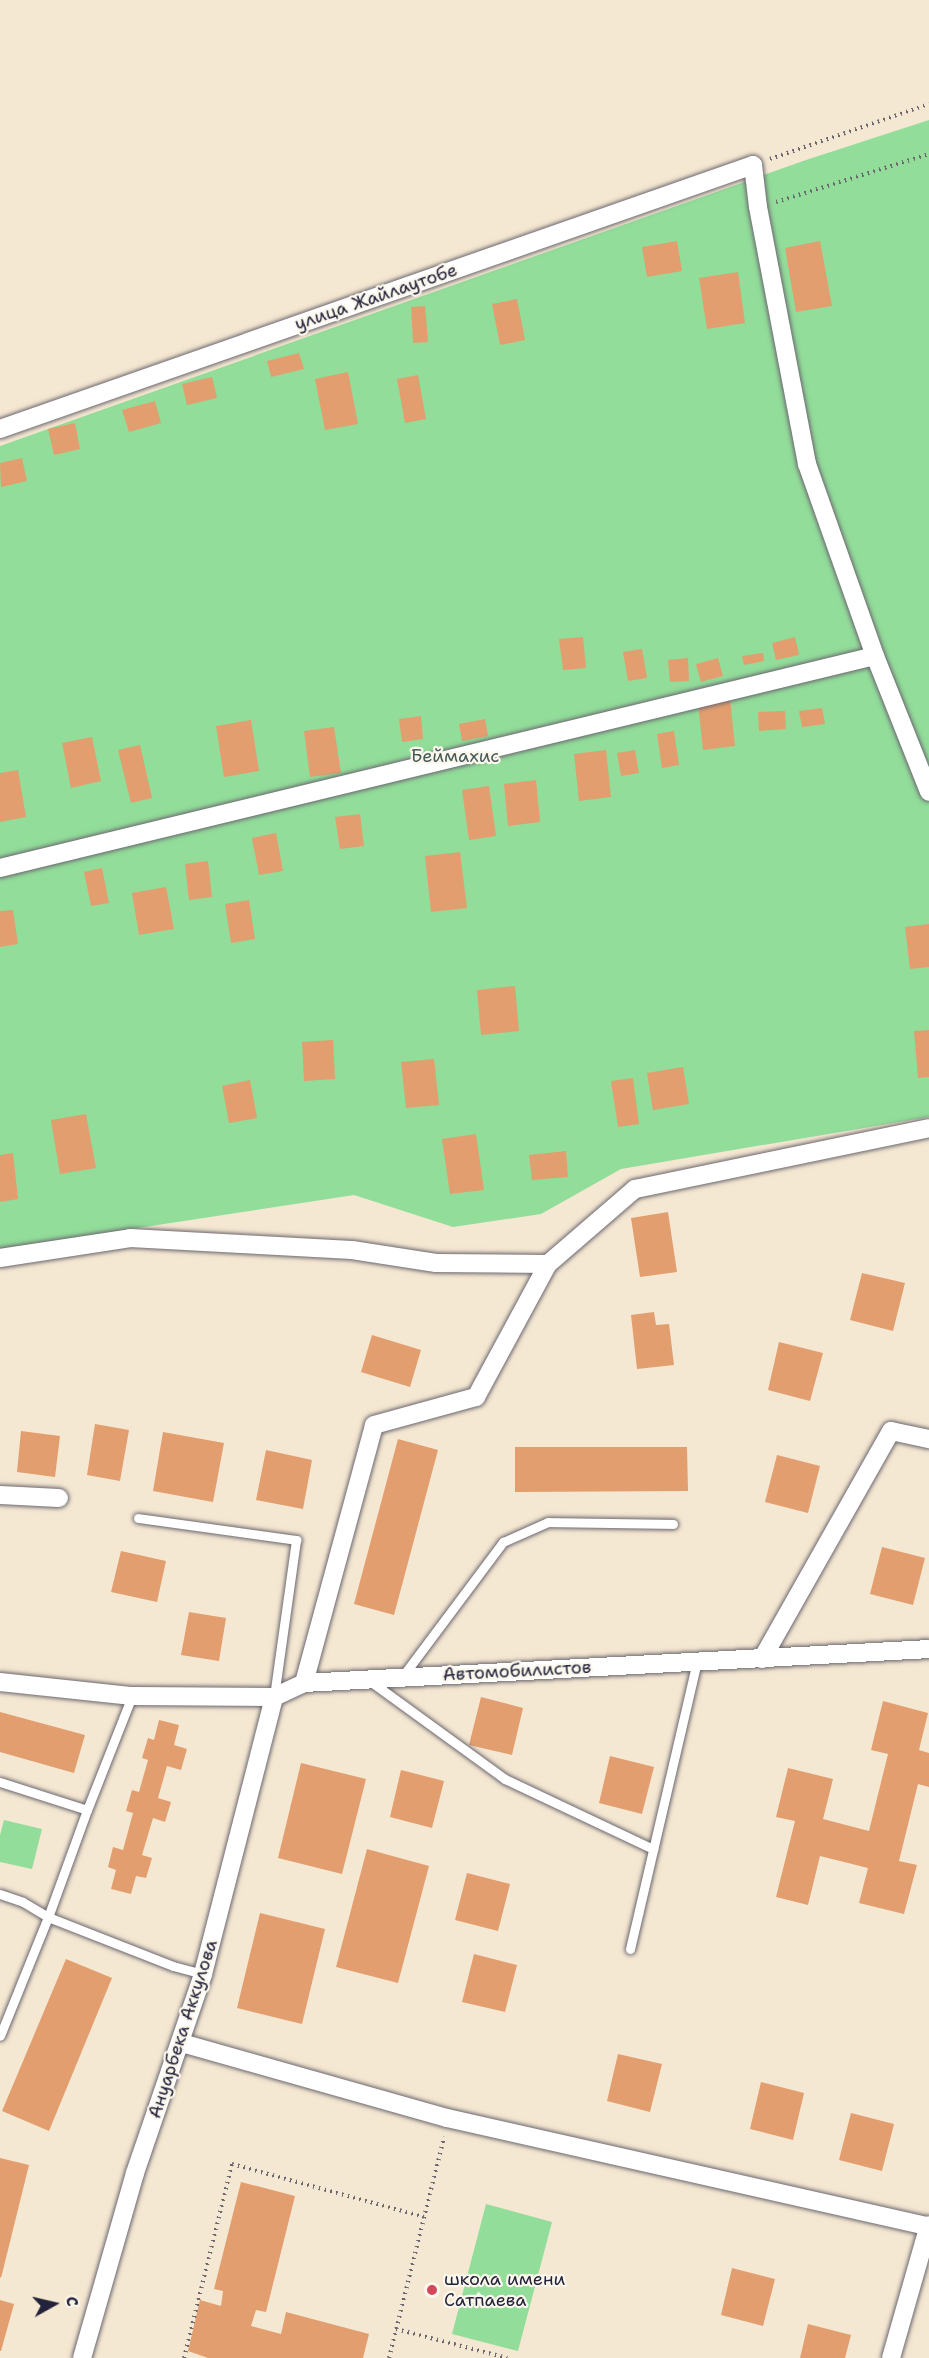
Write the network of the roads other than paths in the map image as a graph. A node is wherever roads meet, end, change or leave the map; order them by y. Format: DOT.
graph roads {
  1 [pos="0,429"];
  2 [pos="875,656"];
  3 [pos="925,771"];
  4 [pos="929,792"];
  5 [pos="0,868"];
  6 [pos="929,1128"];
  7 [pos="0,1258"];
  8 [pos="548,1264"];
  9 [pos="929,1439"];
  10 [pos="0,1495"];
  11 [pos="60,1498"];
  12 [pos="138,1518"];
  13 [pos="673,1524"];
  14 [pos="929,1649"];
  15 [pos="762,1659"];
  16 [pos="697,1662"];
  17 [pos="402,1677"];
  18 [pos="367,1679"];
  19 [pos="0,1682"];
  20 [pos="304,1683"];
  21 [pos="132,1696"];
  22 [pos="274,1696"];
  23 [pos="0,1782"];
  24 [pos="87,1810"];
  25 [pos="653,1849"];
  26 [pos="0,1894"];
  27 [pos="48,1917"];
  28 [pos="630,1949"];
  29 [pos="203,1974"];
  30 [pos="0,2036"];
  31 [pos="182,2043"];
  32 [pos="929,2226"];
  33 [pos="82,2358"];
  34 [pos="891,2358"];
  1 -- 2 [label="street, улица Жайлаутобе"];
  2 -- 3 [label="street"];
  2 -- 5 [label="street"];
  3 -- 4 [label="street"];
  6 -- 8 [label="street"];
  7 -- 8 [label="street"];
  8 -- 20 [label="street"];
  9 -- 15 [label="street"];
  10 -- 11 [label="street"];
  12 -- 22 [label="lane"];
  13 -- 17 [label="lane"];
  14 -- 15 [label="street, Автомобилистов"];
  15 -- 16 [label="street, Автомобилистов"];
  16 -- 17 [label="street, Автомобилистов"];
  16 -- 25 [label="lane"];
  17 -- 18 [label="street, Автомобилистов"];
  18 -- 20 [label="street, Автомобилистов"];
  18 -- 25 [label="lane"];
  19 -- 21 [label="street"];
  20 -- 22 [label="street, Автомобилистов"];
  21 -- 22 [label="street"];
  21 -- 24 [label="lane"];
  22 -- 29 [label="street, Ануарбека Аккулова"];
  23 -- 24 [label="lane"];
  24 -- 27 [label="lane"];
  25 -- 28 [label="lane"];
  26 -- 27 [label="lane"];
  27 -- 29 [label="lane"];
  27 -- 30 [label="lane"];
  29 -- 31 [label="street, Ануарбека Аккулова"];
  31 -- 32 [label="street"];
  31 -- 33 [label="street, Ануарбека Аккулова"];
  32 -- 34 [label="street"];
}
